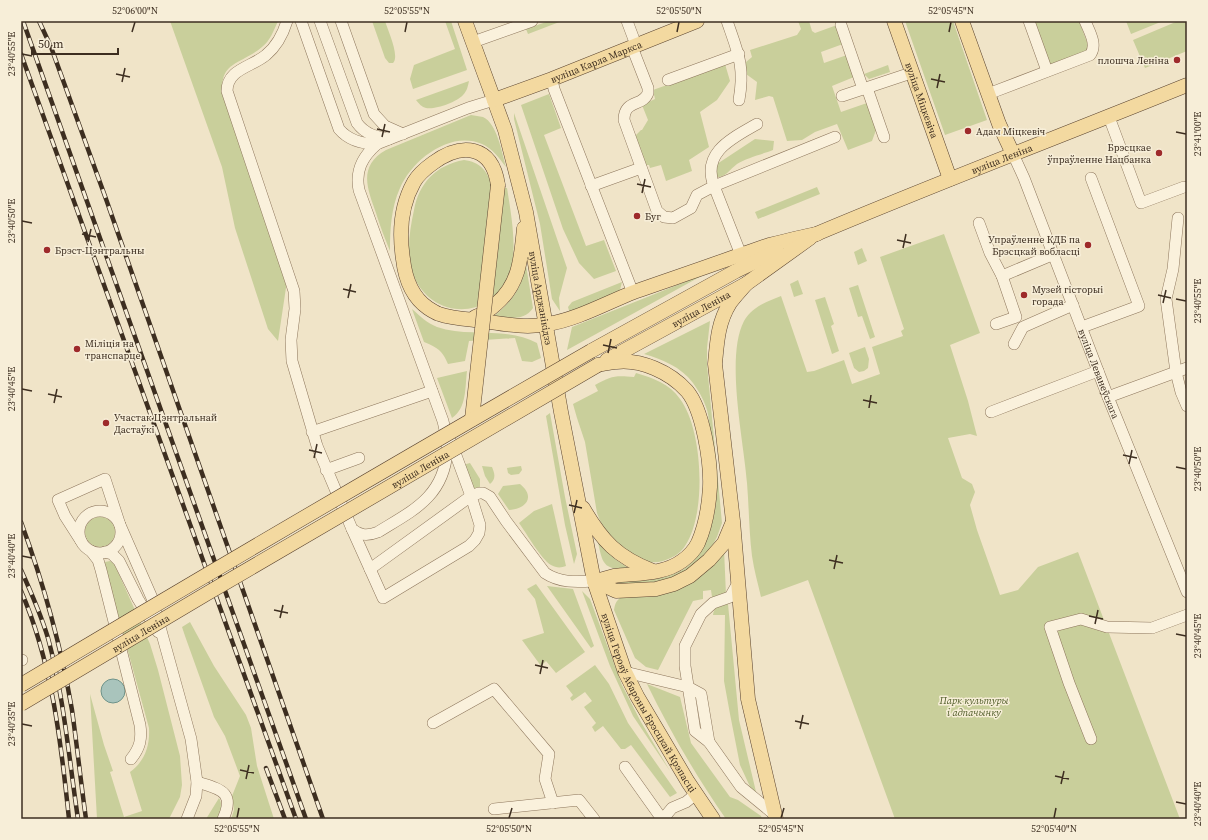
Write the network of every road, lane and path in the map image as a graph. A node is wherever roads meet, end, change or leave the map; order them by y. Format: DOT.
graph roads {
  1 [pos="287,21"];
  2 [pos="301,21"];
  3 [pos="320,21"];
  4 [pos="341,21"];
  5 [pos="465,21"];
  6 [pos="532,21"];
  7 [pos="627,21"];
  8 [pos="697,21"];
  9 [pos="727,21"];
  10 [pos="894,21"];
  11 [pos="962,21"];
  12 [pos="1029,21"];
  13 [pos="1084,21"];
  14 [pos="840,26"];
  15 [pos="473,42"];
  16 [pos="634,46"];
  17 [pos="739,54"];
  18 [pos="1047,71"];
  19 [pos="912,73"];
  20 [pos="552,79"];
  21 [pos="668,80"];
  22 [pos="1187,85"];
  23 [pos="865,89"];
  24 [pos="988,94"];
  25 [pos="842,96"];
  26 [pos="494,100"];
  27 [pos="739,100"];
  28 [pos="1109,117"];
  29 [pos="757,124"];
  30 [pos="403,134"];
  31 [pos="835,137"];
  32 [pos="884,137"];
  33 [pos="389,139"];
  34 [pos="377,144"];
  35 [pos="1013,154"];
  36 [pos="641,168"];
  37 [pos="1091,178"];
  38 [pos="950,179"];
  39 [pos="591,186"];
  40 [pos="714,186"];
  41 [pos="1184,187"];
  42 [pos="526,212"];
  43 [pos="1178,218"];
  44 [pos="979,223"];
  45 [pos="817,234"];
  46 [pos="741,255"];
  47 [pos="1052,255"];
  48 [pos="736,271"];
  49 [pos="1002,276"];
  50 [pos="746,284"];
  51 [pos="634,293"];
  52 [pos="1073,305"];
  53 [pos="467,319"];
  54 [pos="996,324"];
  55 [pos="546,325"];
  56 [pos="1082,327"];
  57 [pos="1014,344"];
  58 [pos="598,365"];
  59 [pos="1187,368"];
  60 [pos="1098,371"];
  61 [pos="1176,372"];
  62 [pos="432,391"];
  63 [pos="1108,398"];
  64 [pos="1187,406"];
  65 [pos="991,412"];
  66 [pos="472,419"];
  67 [pos="443,421"];
  68 [pos="312,432"];
  69 [pos="359,458"];
  70 [pos="326,470"];
  71 [pos="471,496"];
  72 [pos="578,499"];
  73 [pos="733,521"];
  74 [pos="120,525"];
  75 [pos="352,529"];
  76 [pos="81,541"];
  77 [pos="91,550"];
  78 [pos="105,552"];
  79 [pos="370,569"];
  80 [pos="653,572"];
  81 [pos="594,581"];
  82 [pos="738,583"];
  83 [pos="1187,592"];
  84 [pos="1187,615"];
  85 [pos="166,646"];
  86 [pos="625,672"];
  87 [pos="21,686"];
  88 [pos="692,689"];
  89 [pos="21,704"];
  90 [pos="433,722"];
  91 [pos="1091,739"];
  92 [pos="131,759"];
  93 [pos="625,767"];
  94 [pos="198,782"];
  95 [pos="696,794"];
  96 [pos="553,803"];
  97 [pos="494,809"];
  98 [pos="775,818"];
  99 [pos="187,819"];
  100 [pos="224,819"];
  101 [pos="594,819"];
  102 [pos="663,819"];
  103 [pos="713,819"];
  1 -- 68 [label="street"];
  2 -- 34 [label="street"];
  3 -- 33 [label="street"];
  4 -- 30 [label="street"];
  5 -- 15 [label="main road, вуліца Арджанікідзэ"];
  6 -- 15 [label="street"];
  7 -- 16 [label="street"];
  8 -- 16 [label="main road, вуліца Карла Маркса"];
  9 -- 17 [label="street"];
  10 -- 19 [label="main road, вуліца Міцкевіча"];
  11 -- 24 [label="main road"];
  12 -- 18 [label="street"];
  13 -- 18 [label="street"];
  14 -- 23 [label="street"];
  15 -- 26 [label="main road, вуліца Арджанікідзэ"];
  16 -- 20 [label="main road, вуліца Карла Маркса"];
  16 -- 36 [label="street"];
  17 -- 21 [label="street"];
  17 -- 27 [label="street"];
  18 -- 24 [label="street"];
  19 -- 23 [label="street"];
  19 -- 38 [label="main road, вуліца Міцкевіча"];
  20 -- 26 [label="main road, вуліца Карла Маркса"];
  20 -- 39 [label="street"];
  22 -- 28 [label="main road, вуліца Леніна"];
  23 -- 25 [label="street"];
  23 -- 32 [label="street"];
  24 -- 35 [label="main road"];
  26 -- 30 [label="street"];
  26 -- 42 [label="main road, вуліца Арджанікідзэ"];
  28 -- 35 [label="main road, вуліца Леніна"];
  28 -- 41 [label="street"];
  29 -- 40 [label="street"];
  30 -- 33 [label="street"];
  31 -- 40 [label="street"];
  33 -- 34 [label="street"];
  34 -- 62 [label="street"];
  35 -- 38 [label="main road, вуліца Леніна"];
  35 -- 47 [label="street, вуліца Леванеўскага"];
  36 -- 39 [label="street"];
  36 -- 40 [label="street"];
  37 -- 56 [label="street"];
  38 -- 45 [label="main road, вуліца Леніна"];
  39 -- 51 [label="street"];
  40 -- 46 [label="street"];
  42 -- 53 [label="main road"];
  42 -- 55 [label="main road, вуліца Арджанікідзэ"];
  43 -- 61 [label="street"];
  44 -- 49 [label="street"];
  45 -- 46 [label="main road"];
  45 -- 48 [label="main road, вуліца Леніна"];
  45 -- 50 [label="main road, вуліца Леніна"];
  46 -- 48 [label="street"];
  46 -- 51 [label="main road"];
  47 -- 49 [label="street"];
  47 -- 52 [label="street, вуліца Леванеўскага"];
  48 -- 66 [label="main road, вуліца Леніна, bridge"];
  49 -- 54 [label="street"];
  50 -- 58 [label="main road, вуліца Леніна"];
  50 -- 73 [label="main road"];
  51 -- 55 [label="main road"];
  52 -- 56 [label="street, вуліца Леванеўскага"];
  52 -- 57 [label="street"];
  53 -- 55 [label="main road"];
  53 -- 66 [label="main road, bridge"];
  55 -- 72 [label="main road, вуліца Арджанікідзэ"];
  56 -- 60 [label="street, вуліца Леванеўскага"];
  58 -- 80 [label="main road"];
  58 -- 89 [label="main road, вуліца Леніна, bridge"];
  59 -- 61 [label="street"];
  60 -- 63 [label="street, вуліца Леванеўскага"];
  60 -- 65 [label="street"];
  61 -- 63 [label="street"];
  61 -- 64 [label="street"];
  62 -- 67 [label="street"];
  62 -- 68 [label="street"];
  63 -- 83 [label="street, вуліца Леванеўскага"];
  66 -- 87 [label="main road, вуліца Леніна, bridge"];
  67 -- 71 [label="street"];
  67 -- 75 [label="street"];
  68 -- 70 [label="street"];
  69 -- 70 [label="street"];
  70 -- 75 [label="street"];
  71 -- 79 [label="street"];
  71 -- 79 [label="street"];
  71 -- 81 [label="street"];
  72 -- 80 [label="main road"];
  72 -- 81 [label="main road, вуліца Арджанікідзэ"];
  73 -- 81 [label="main road"];
  73 -- 82 [label="main road"];
  74 -- 76 [label="street"];
  74 -- 76 [label="street"];
  74 -- 78 [label="street"];
  74 -- 85 [label="street"];
  75 -- 79 [label="street"];
  76 -- 77 [label="street"];
  77 -- 78 [label="street"];
  77 -- 92 [label="street"];
  78 -- 85 [label="street"];
  80 -- 81 [label="main road"];
  81 -- 86 [label="main road, вуліца Герояў Абароны Брэсцкай Крэпасці"];
  82 -- 88 [label="street"];
  82 -- 98 [label="main road"];
  84 -- 91 [label="street"];
  85 -- 94 [label="street"];
  86 -- 88 [label="street"];
  86 -- 95 [label="main road, вуліца Герояў Абароны Брэсцкай Крэпасці"];
  88 -- 98 [label="street"];
  90 -- 96 [label="street"];
  93 -- 102 [label="street"];
  94 -- 99 [label="street"];
  94 -- 100 [label="street"];
  95 -- 102 [label="street"];
  95 -- 103 [label="main road, вуліца Герояў Абароны Брэсцкай Крэпасці"];
  96 -- 97 [label="street"];
  96 -- 101 [label="street"];
}
